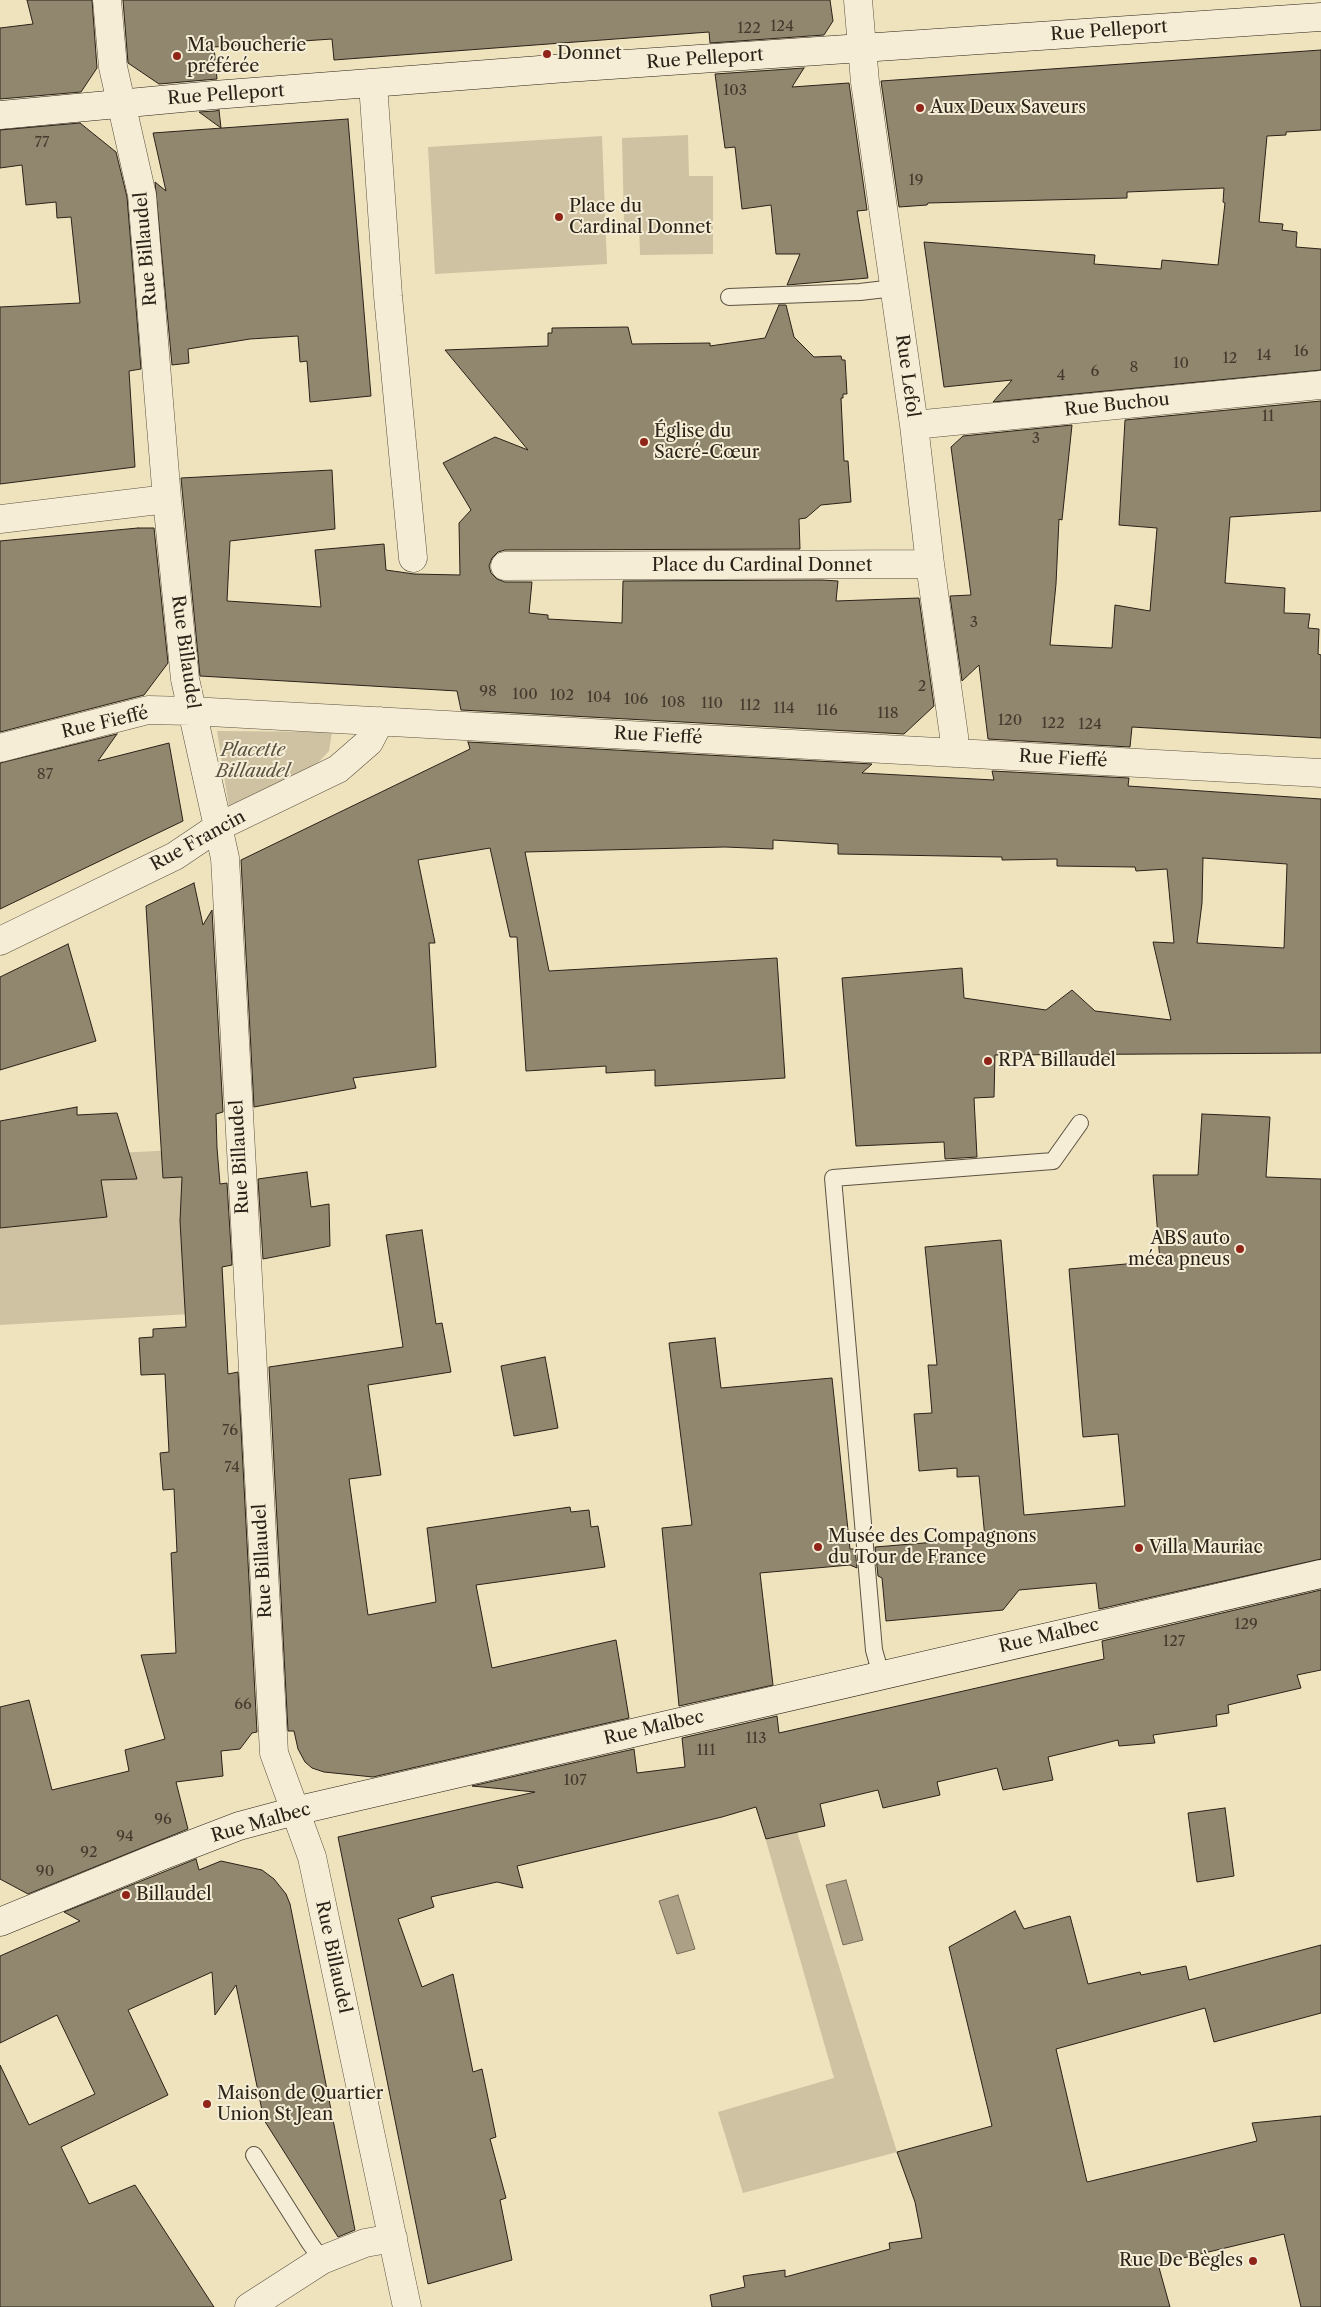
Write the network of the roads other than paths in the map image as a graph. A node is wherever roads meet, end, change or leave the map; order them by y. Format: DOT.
graph roads {
  1 [pos="107,0"];
  2 [pos="858,0"];
  3 [pos="1321,16"];
  4 [pos="863,48"];
  5 [pos="373,84"];
  6 [pos="122,104"];
  7 [pos="0,115"];
  8 [pos="894,288"];
  9 [pos="729,297"];
  10 [pos="1321,385"];
  11 [pos="914,425"];
  12 [pos="166,499"];
  13 [pos="0,519"];
  14 [pos="413,558"];
  15 [pos="930,564"];
  16 [pos="505,566"];
  17 [pos="191,711"];
  18 [pos="380,721"];
  19 [pos="0,748"];
  20 [pos="954,753"];
  21 [pos="1321,773"];
  22 [pos="218,827"];
  23 [pos="0,941"];
  24 [pos="1080,1123"];
  25 [pos="1321,1574"];
  26 [pos="881,1675"];
  27 [pos="295,1811"];
  28 [pos="0,1922"];
  29 [pos="254,2155"];
  30 [pos="393,2238"];
  31 [pos="322,2260"];
  32 [pos="249,2307"];
  33 [pos="407,2307"];
  1 -- 6 [label="street, Rue Billaudel"];
  2 -- 4 [label="street, Rue Lefol"];
  3 -- 4 [label="street, Rue Pelleport"];
  4 -- 5 [label="street, Rue Pelleport"];
  4 -- 8 [label="street, Rue Lefol"];
  5 -- 6 [label="street, Rue Pelleport"];
  5 -- 14 [label="street"];
  6 -- 7 [label="street, Rue Pelleport"];
  6 -- 12 [label="street, Rue Billaudel"];
  8 -- 9 [label="lane"];
  8 -- 11 [label="street, Rue Lefol"];
  10 -- 11 [label="street, Rue Buchou"];
  11 -- 15 [label="street, Rue Lefol"];
  12 -- 13 [label="street"];
  12 -- 17 [label="street, Rue Billaudel"];
  15 -- 16 [label="street, Place du Cardinal Donnet"];
  15 -- 20 [label="street, Rue Lefol"];
  17 -- 18 [label="street, Rue Fieffé"];
  17 -- 19 [label="street, Rue Fieffé"];
  17 -- 22 [label="street, Rue Billaudel"];
  18 -- 20 [label="street, Rue Fieffé"];
  18 -- 22 [label="street, Rue Francin"];
  20 -- 21 [label="street, Rue Fieffé"];
  22 -- 23 [label="street, Rue Francin"];
  22 -- 27 [label="street, Rue Billaudel"];
  24 -- 26 [label="lane"];
  25 -- 26 [label="street, Rue Malbec"];
  26 -- 27 [label="street, Rue Malbec"];
  27 -- 28 [label="street, Rue Malbec"];
  27 -- 30 [label="street, Rue Billaudel"];
  29 -- 31 [label="lane"];
  30 -- 31 [label="street"];
  30 -- 33 [label="street, Rue Billaudel"];
  31 -- 32 [label="street"];
}
